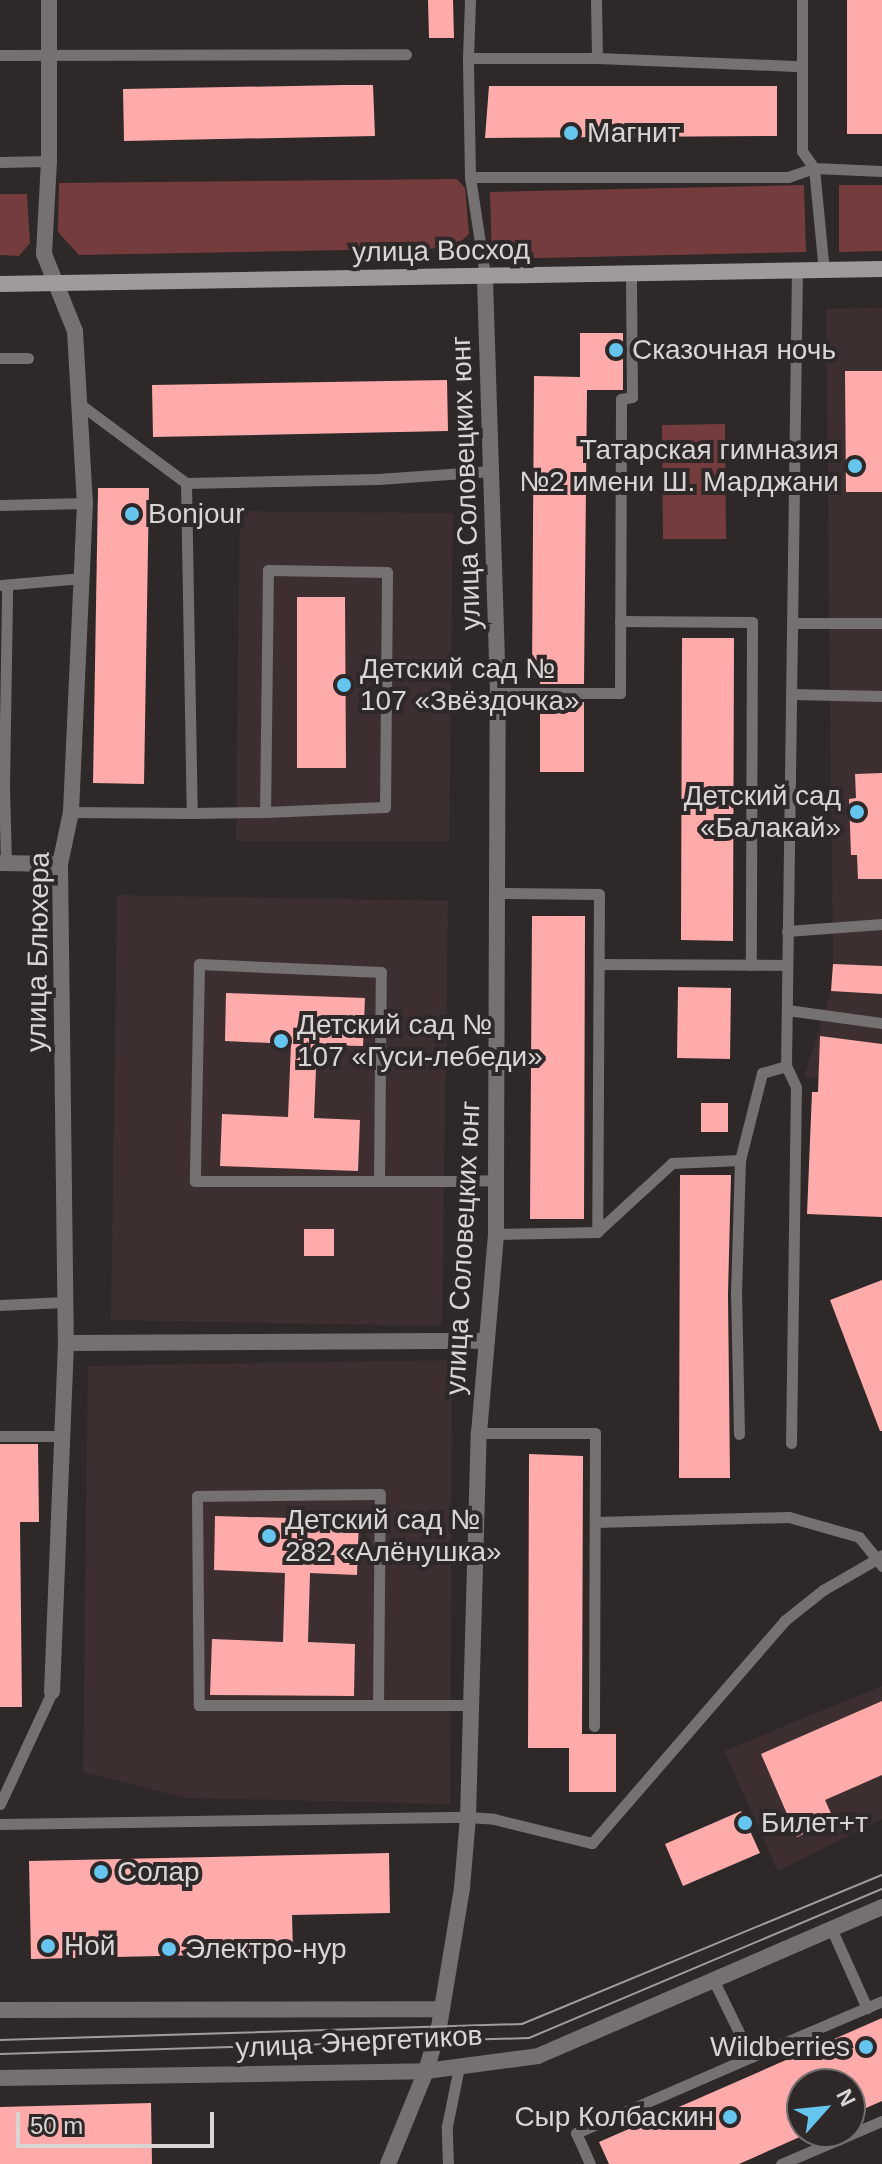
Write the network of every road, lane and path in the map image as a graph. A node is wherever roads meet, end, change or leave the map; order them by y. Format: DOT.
graph roads {
  1 [pos="49,0"];
  2 [pos="470,0"];
  3 [pos="596,0"];
  4 [pos="802,0"];
  5 [pos="406,54"];
  6 [pos="0,55"];
  7 [pos="49,55"];
  8 [pos="468,58"];
  9 [pos="597,58"];
  10 [pos="800,66"];
  11 [pos="49,161"];
  12 [pos="0,162"];
  13 [pos="814,168"];
  14 [pos="882,171"];
  15 [pos="470,177"];
  16 [pos="882,269"];
  17 [pos="797,271"];
  18 [pos="824,271"];
  19 [pos="485,275"];
  20 [pos="631,275"];
  21 [pos="55,283"];
  22 [pos="0,284"];
  23 [pos="0,358"];
  24 [pos="28,358"];
  25 [pos="77,402"];
  26 [pos="492,471"];
  27 [pos="186,483"];
  28 [pos="85,503"];
  29 [pos="0,505"];
  30 [pos="83,578"];
  31 [pos="3,585"];
  32 [pos="620,621"];
  33 [pos="792,623"];
  34 [pos="882,623"];
  35 [pos="498,693"];
  36 [pos="791,694"];
  37 [pos="882,696"];
  38 [pos="2,787"];
  39 [pos="71,812"];
  40 [pos="265,812"];
  41 [pos="192,813"];
  42 [pos="3,863"];
  43 [pos="60,864"];
  44 [pos="499,893"];
  45 [pos="882,924"];
  46 [pos="787,931"];
  47 [pos="599,964"];
  48 [pos="751,965"];
  49 [pos="787,965"];
  50 [pos="787,1010"];
  51 [pos="882,1023"];
  52 [pos="786,1066"];
  53 [pos="740,1160"];
  54 [pos="496,1180"];
  55 [pos="379,1181"];
  56 [pos="597,1232"];
  57 [pos="496,1234"];
  58 [pos="65,1302"];
  59 [pos="0,1305"];
  60 [pos="487,1341"];
  61 [pos="66,1343"];
  62 [pos="479,1433"];
  63 [pos="739,1434"];
  64 [pos="0,1436"];
  65 [pos="63,1436"];
  66 [pos="791,1443"];
  67 [pos="595,1522"];
  68 [pos="880,1560"];
  69 [pos="52,1692"];
  70 [pos="378,1705"];
  71 [pos="471,1705"];
  72 [pos="594,1726"];
  73 [pos="0,1804"];
  74 [pos="468,1817"];
  75 [pos="0,1824"];
  76 [pos="882,1907"];
  77 [pos="831,1928"];
  78 [pos="713,1979"];
  79 [pos="882,2001"];
  80 [pos="867,2008"];
  81 [pos="442,2009"];
  82 [pos="0,2010"];
  83 [pos="751,2057"];
  84 [pos="459,2067"];
  85 [pos="426,2071"];
  86 [pos="0,2078"];
  87 [pos="882,2121"];
  88 [pos="388,2164"];
  89 [pos="448,2164"];
  90 [pos="590,2164"];
  91 [pos="781,2164"];
  1 -- 7 [label="street, улица Блюхера"];
  2 -- 8 [label="lane"];
  3 -- 9 [label="lane"];
  4 -- 10 [label="lane"];
  5 -- 7 [label="lane"];
  6 -- 7 [label="lane"];
  7 -- 11 [label="street, улица Блюхера"];
  8 -- 9 [label="lane"];
  8 -- 15 [label="lane"];
  9 -- 10 [label="lane"];
  10 -- 13 [label="lane"];
  11 -- 12 [label="lane"];
  11 -- 21 [label="street, улица Блюхера"];
  13 -- 14 [label="lane"];
  13 -- 15 [label="lane"];
  13 -- 18 [label="lane"];
  15 -- 19 [label="lane"];
  16 -- 18 [label="street, улица Восход"];
  17 -- 18 [label="street, улица Восход"];
  17 -- 20 [label="street, улица Восход"];
  17 -- 33 [label="lane"];
  19 -- 20 [label="street, улица Восход"];
  19 -- 21 [label="street, улица Восход"];
  19 -- 26 [label="street, улица Соловецких юнг"];
  20 -- 32 [label="lane"];
  21 -- 22 [label="street, улица Восход"];
  21 -- 25 [label="street, улица Блюхера"];
  23 -- 24 [label="lane"];
  25 -- 27 [label="lane"];
  25 -- 28 [label="street, улица Блюхера"];
  26 -- 27 [label="lane"];
  26 -- 35 [label="street, улица Соловецких юнг"];
  27 -- 41 [label="lane"];
  28 -- 29 [label="lane"];
  28 -- 30 [label="street, улица Блюхера"];
  30 -- 31 [label="lane"];
  30 -- 39 [label="street, улица Блюхера"];
  31 -- 38 [label="lane"];
  32 -- 35 [label="lane"];
  32 -- 48 [label="lane"];
  33 -- 34 [label="lane"];
  33 -- 36 [label="lane"];
  35 -- 44 [label="street, улица Соловецких юнг"];
  36 -- 37 [label="lane"];
  36 -- 46 [label="lane"];
  38 -- 42 [label="lane"];
  39 -- 41 [label="lane"];
  39 -- 43 [label="street, улица Блюхера"];
  40 -- 40 [label="lane"];
  40 -- 41 [label="lane"];
  42 -- 43 [label="street"];
  43 -- 58 [label="street, улица Блюхера"];
  44 -- 47 [label="lane"];
  44 -- 54 [label="street, улица Соловецких юнг"];
  45 -- 46 [label="lane"];
  46 -- 49 [label="lane"];
  47 -- 48 [label="lane"];
  47 -- 56 [label="lane"];
  48 -- 49 [label="lane"];
  49 -- 50 [label="lane"];
  50 -- 51 [label="lane"];
  50 -- 52 [label="lane"];
  52 -- 53 [label="lane"];
  52 -- 66 [label="lane"];
  53 -- 56 [label="lane"];
  53 -- 63 [label="lane"];
  54 -- 55 [label="lane"];
  54 -- 57 [label="street, улица Соловецких юнг"];
  55 -- 55 [label="lane"];
  56 -- 57 [label="lane"];
  57 -- 60 [label="street, улица Соловецких юнг"];
  58 -- 59 [label="lane"];
  58 -- 61 [label="street, улица Блюхера"];
  60 -- 61 [label="street"];
  60 -- 62 [label="street, улица Соловецких юнг"];
  61 -- 65 [label="street, улица Блюхера"];
  62 -- 67 [label="lane"];
  62 -- 71 [label="street, улица Соловецких юнг"];
  64 -- 65 [label="lane"];
  65 -- 69 [label="street, улица Блюхера"];
  67 -- 68 [label="lane"];
  67 -- 72 [label="lane"];
  68 -- 74 [label="lane"];
  69 -- 73 [label="lane, улица Блюхера"];
  70 -- 70 [label="lane"];
  70 -- 71 [label="lane"];
  71 -- 74 [label="street, улица Соловецких юнг"];
  74 -- 75 [label="lane"];
  74 -- 81 [label="street, улица Соловецких юнг"];
  76 -- 77 [label="street, улица Энергетиков"];
  77 -- 78 [label="street, улица Энергетиков"];
  77 -- 80 [label="lane"];
  78 -- 83 [label="lane"];
  78 -- 84 [label="street, улица Энергетиков"];
  79 -- 80 [label="lane"];
  80 -- 83 [label="lane"];
  81 -- 82 [label="street, улица Энергетиков"];
  81 -- 85 [label="street, улица Соловецких юнг"];
  83 -- 90 [label="lane"];
  84 -- 85 [label="street, улица Энергетиков"];
  84 -- 89 [label="lane"];
  85 -- 86 [label="street, улица Энергетиков"];
  85 -- 88 [label="street, улица Соловецких юнг"];
  87 -- 91 [label="lane"];
}
